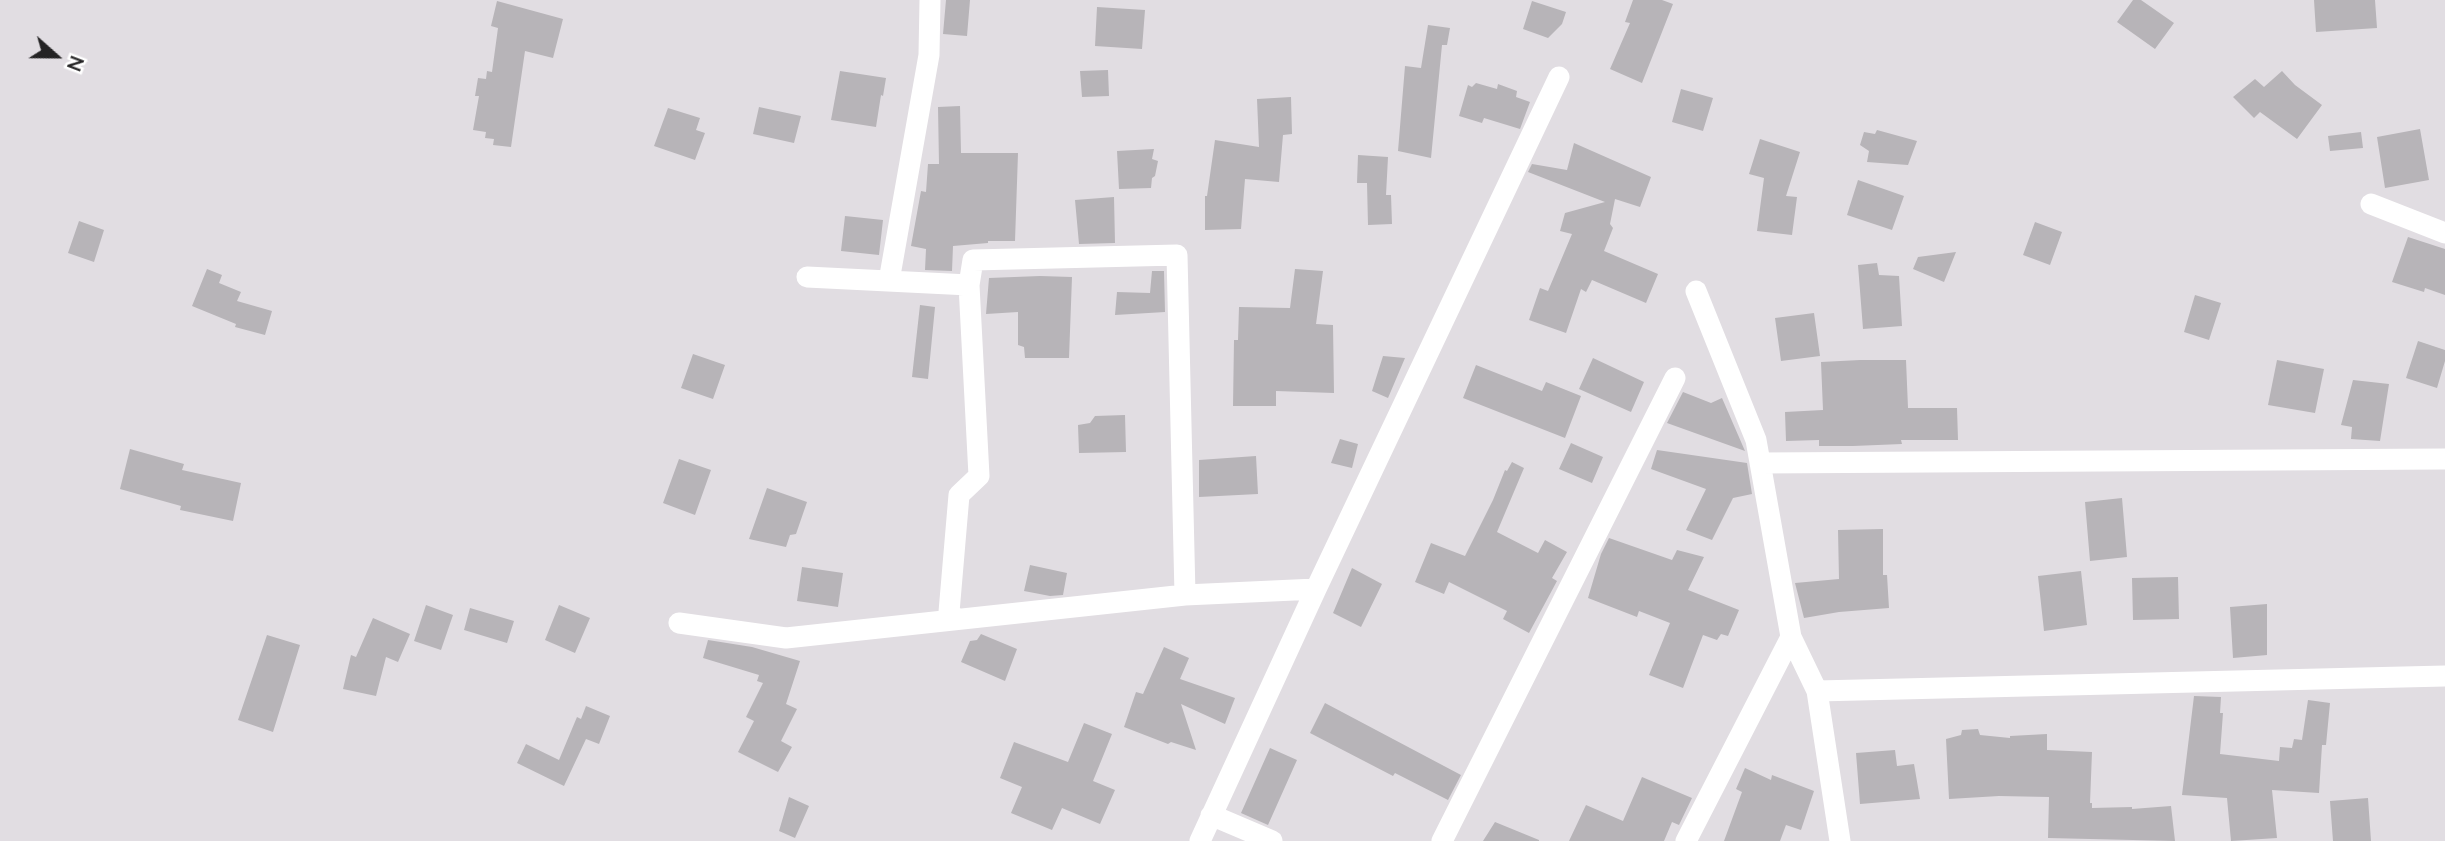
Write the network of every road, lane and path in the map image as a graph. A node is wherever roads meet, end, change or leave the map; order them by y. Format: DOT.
graph roads {
  1 [pos="930,0"];
  2 [pos="1559,77"];
  3 [pos="2371,204"];
  4 [pos="2445,233"];
  5 [pos="807,276"];
  6 [pos="889,281"];
  7 [pos="969,285"];
  8 [pos="1696,291"];
  9 [pos="1675,378"];
  10 [pos="2445,459"];
  11 [pos="1760,463"];
  12 [pos="1316,589"];
  13 [pos="1185,595"];
  14 [pos="956,619"];
  15 [pos="679,623"];
  16 [pos="1791,637"];
  17 [pos="2445,676"];
  18 [pos="1817,691"];
  19 [pos="1211,815"];
  20 [pos="1200,841"];
  21 [pos="1272,841"];
  22 [pos="1443,841"];
  23 [pos="1686,841"];
  24 [pos="1840,841"];
  1 -- 6 [label="street"];
  2 -- 12 [label="street"];
  3 -- 4 [label="street"];
  5 -- 6 [label="street"];
  6 -- 7 [label="street"];
  7 -- 13 [label="street"];
  7 -- 14 [label="street"];
  8 -- 11 [label="street"];
  9 -- 22 [label="street"];
  10 -- 11 [label="street"];
  11 -- 16 [label="street"];
  12 -- 13 [label="street"];
  12 -- 19 [label="street"];
  13 -- 14 [label="street"];
  14 -- 15 [label="street"];
  16 -- 18 [label="street"];
  16 -- 23 [label="street"];
  17 -- 18 [label="street"];
  18 -- 24 [label="street"];
  19 -- 20 [label="street"];
  19 -- 21 [label="street"];
}
